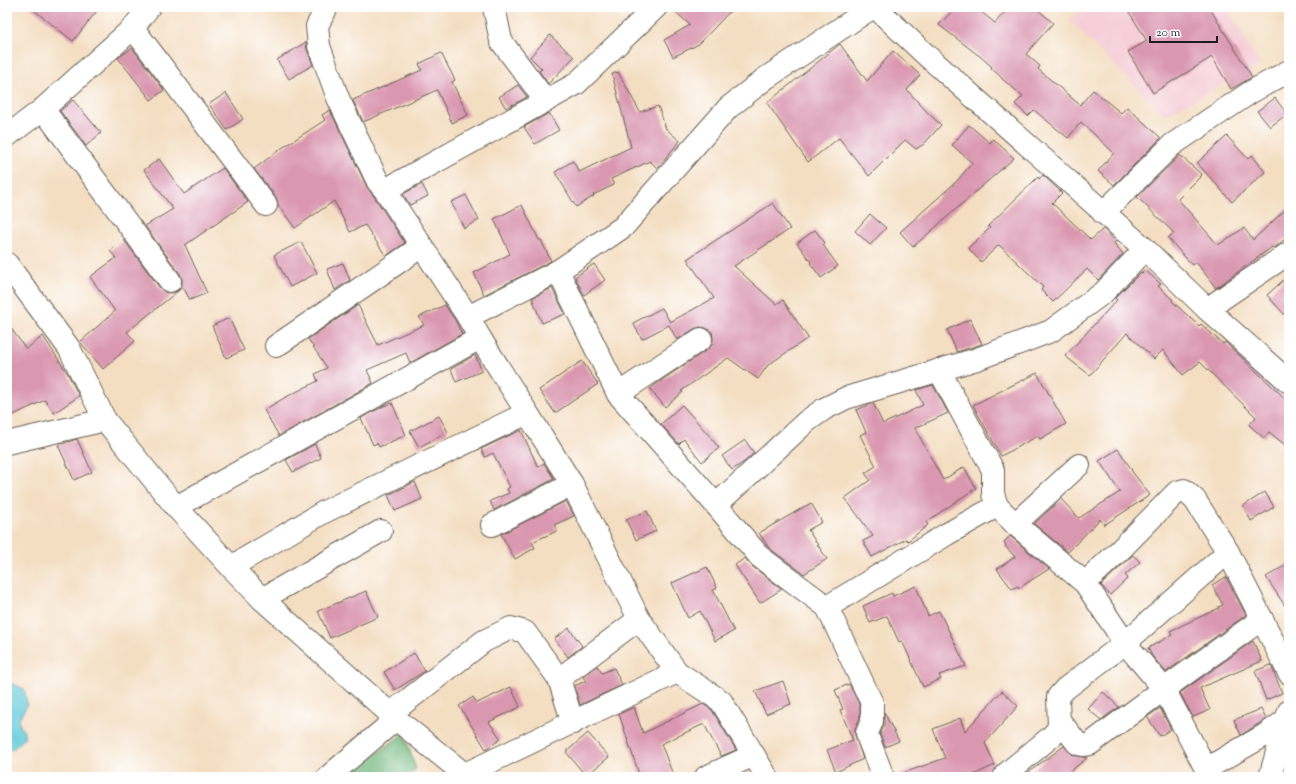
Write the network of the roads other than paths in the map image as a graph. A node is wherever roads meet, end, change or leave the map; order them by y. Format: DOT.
graph roads {
  1 [pos="149,7"];
  2 [pos="328,7"];
  3 [pos="494,7"];
  4 [pos="656,7"];
  5 [pos="874,7"];
  6 [pos="133,28"];
  7 [pos="1289,71"];
  8 [pos="546,101"];
  9 [pos="43,109"];
  10 [pos="7,136"];
  11 [pos="385,190"];
  12 [pos="266,205"];
  13 [pos="1103,213"];
  14 [pos="422,246"];
  15 [pos="1144,250"];
  16 [pos="1289,253"];
  17 [pos="7,264"];
  18 [pos="558,271"];
  19 [pos="170,281"];
  20 [pos="1207,309"];
  21 [pos="468,317"];
  22 [pos="480,338"];
  23 [pos="701,339"];
  24 [pos="276,346"];
  25 [pos="939,370"];
  26 [pos="1289,382"];
  27 [pos="618,394"];
  28 [pos="527,413"];
  29 [pos="105,420"];
  30 [pos="7,443"];
  31 [pos="1078,465"];
  32 [pos="572,484"];
  33 [pos="716,505"];
  34 [pos="997,506"];
  35 [pos="176,508"];
  36 [pos="1015,524"];
  37 [pos="492,526"];
  38 [pos="381,531"];
  39 [pos="1228,552"];
  40 [pos="231,567"];
  41 [pos="1085,583"];
  42 [pos="262,599"];
  43 [pos="827,607"];
  44 [pos="639,619"];
  45 [pos="1262,619"];
  46 [pos="1125,643"];
  47 [pos="677,672"];
  48 [pos="1289,673"];
  49 [pos="559,679"];
  50 [pos="1164,689"];
  51 [pos="1287,715"];
  52 [pos="394,716"];
  53 [pos="1059,720"];
  54 [pos="573,723"];
  55 [pos="754,755"];
  56 [pos="1202,773"];
  57 [pos="467,775"];
  58 [pos="328,777"];
  59 [pos="706,777"];
  60 [pos="767,777"];
  61 [pos="883,777"];
  62 [pos="1004,777"];
  63 [pos="1270,777"];
  1 -- 6 [label="street"];
  2 -- 11 [label="street"];
  3 -- 8 [label="street"];
  4 -- 8 [label="street"];
  5 -- 13 [label="street"];
  5 -- 18 [label="street"];
  6 -- 9 [label="street"];
  6 -- 12 [label="street"];
  7 -- 13 [label="street"];
  8 -- 11 [label="street"];
  9 -- 10 [label="street"];
  9 -- 19 [label="street"];
  11 -- 14 [label="street"];
  13 -- 15 [label="street"];
  14 -- 21 [label="street"];
  14 -- 24 [label="street"];
  15 -- 20 [label="street"];
  15 -- 25 [label="street"];
  16 -- 20 [label="street"];
  17 -- 29 [label="street"];
  18 -- 21 [label="street"];
  18 -- 27 [label="street"];
  20 -- 26 [label="street"];
  21 -- 22 [label="street"];
  22 -- 28 [label="street"];
  22 -- 35 [label="street"];
  23 -- 27 [label="street"];
  25 -- 33 [label="street"];
  25 -- 34 [label="street"];
  27 -- 33 [label="street"];
  28 -- 32 [label="street"];
  28 -- 40 [label="street"];
  29 -- 30 [label="street"];
  29 -- 35 [label="street"];
  31 -- 36 [label="street"];
  32 -- 37 [label="street"];
  32 -- 44 [label="street"];
  33 -- 43 [label="street"];
  34 -- 36 [label="street"];
  34 -- 43 [label="street"];
  35 -- 40 [label="street"];
  36 -- 41 [label="street"];
  38 -- 42 [label="street"];
  39 -- 41 [label="street"];
  39 -- 45 [label="street"];
  39 -- 46 [label="street"];
  40 -- 42 [label="street"];
  41 -- 46 [label="street"];
  42 -- 52 [label="street"];
  43 -- 61 [label="street"];
  44 -- 47 [label="street"];
  44 -- 49 [label="street"];
  45 -- 48 [label="street"];
  45 -- 50 [label="street"];
  46 -- 50 [label="street"];
  46 -- 53 [label="street"];
  47 -- 54 [label="street"];
  47 -- 55 [label="street"];
  49 -- 52 [label="street"];
  49 -- 54 [label="street"];
  50 -- 53 [label="street"];
  50 -- 56 [label="street"];
  51 -- 56 [label="street"];
  51 -- 63 [label="street"];
  52 -- 57 [label="street"];
  52 -- 58 [label="street"];
  53 -- 62 [label="street"];
  54 -- 57 [label="street"];
  55 -- 59 [label="street"];
  55 -- 60 [label="street"];
}
